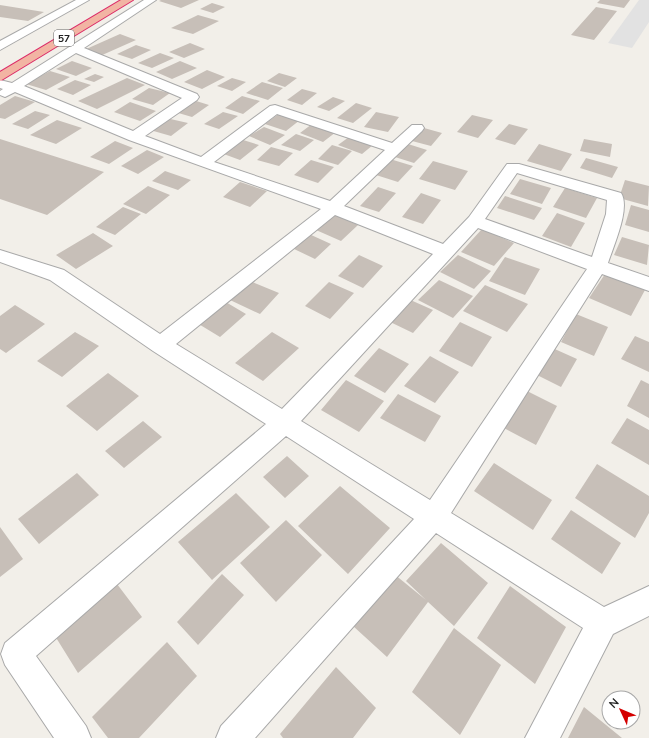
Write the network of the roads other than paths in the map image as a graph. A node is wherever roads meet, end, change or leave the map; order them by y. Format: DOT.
graph roads {
  1 [pos="84,0"];
  2 [pos="128,0"];
  3 [pos="151,0"];
  4 [pos="95,6"];
  5 [pos="58,27"];
  6 [pos="4,44"];
  7 [pos="27,45"];
  8 [pos="74,48"];
  9 [pos="0,77"];
  10 [pos="7,86"];
  11 [pos="0,96"];
  12 [pos="417,128"];
  13 [pos="134,137"];
  14 [pos="395,149"];
  15 [pos="203,163"];
  16 [pos="333,208"];
  17 [pos="475,221"];
  18 [pos="445,252"];
  19 [pos="0,256"];
  20 [pos="598,266"];
  21 [pos="649,284"];
  22 [pos="161,345"];
  23 [pos="284,422"];
  24 [pos="434,516"];
  25 [pos="649,601"];
  26 [pos="602,623"];
  27 [pos="74,738"];
  28 [pos="233,738"];
  29 [pos="542,738"];
  1 -- 6 [label="street"];
  2 -- 9 [label="highway, 57"];
  3 -- 8 [label="street"];
  4 -- 5 [label="highway, 57"];
  6 -- 7 [label="street"];
  8 -- 10 [label="street"];
  8 -- 13 [label="street"];
  10 -- 11 [label="street"];
  10 -- 13 [label="street"];
  12 -- 14 [label="street"];
  13 -- 15 [label="street"];
  14 -- 15 [label="street"];
  14 -- 16 [label="street"];
  15 -- 16 [label="street"];
  16 -- 18 [label="street"];
  16 -- 22 [label="street"];
  17 -- 18 [label="street"];
  17 -- 20 [label="street"];
  17 -- 20 [label="street"];
  18 -- 23 [label="street"];
  19 -- 22 [label="street"];
  20 -- 21 [label="street"];
  20 -- 24 [label="street"];
  22 -- 23 [label="street"];
  23 -- 24 [label="street"];
  23 -- 27 [label="street"];
  24 -- 26 [label="street"];
  24 -- 28 [label="street"];
  25 -- 26 [label="street"];
  26 -- 29 [label="street"];
}
